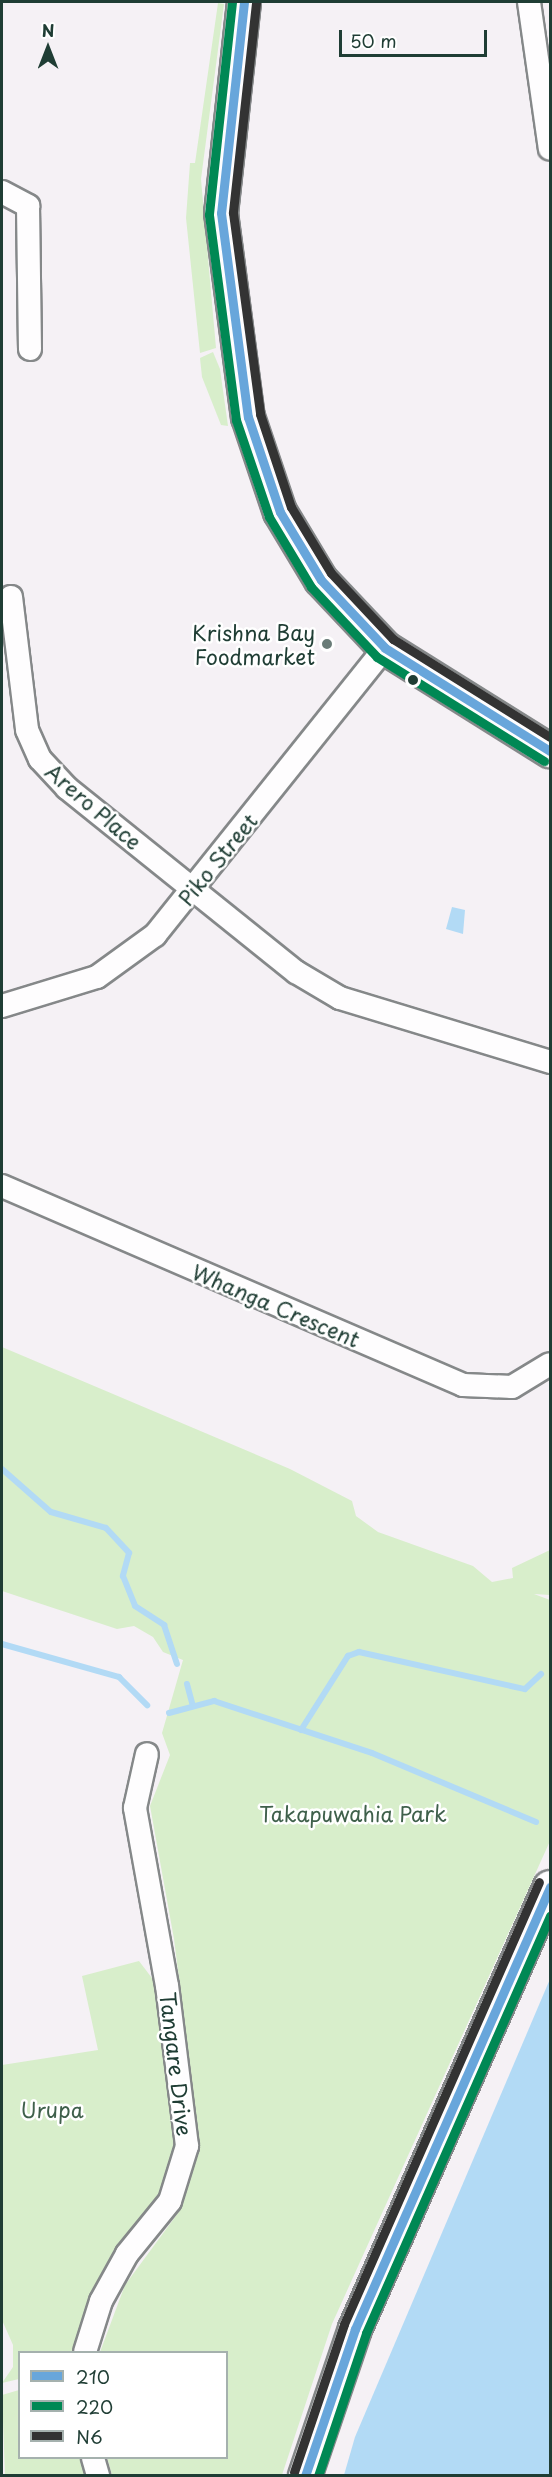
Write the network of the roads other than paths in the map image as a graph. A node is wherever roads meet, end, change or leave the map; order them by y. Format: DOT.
graph roads {
  1 [pos="244,2"];
  2 [pos="529,2"];
  3 [pos="550,149"];
  4 [pos="2,192"];
  5 [pos="30,349"];
  6 [pos="11,597"];
  7 [pos="385,648"];
  8 [pos="550,752"];
  9 [pos="193,889"];
  10 [pos="2,1006"];
  11 [pos="550,1062"];
  12 [pos="2,1186"];
  13 [pos="550,1364"];
  14 [pos="147,1754"];
  15 [pos="550,1887"];
  16 [pos="85,2351"];
  17 [pos="94,2459"];
  18 [pos="98,2475"];
  19 [pos="304,2475"];
  1 -- 7 [label="street"];
  2 -- 3 [label="street"];
  4 -- 5 [label="street"];
  6 -- 9 [label="street, Arero Place"];
  7 -- 8 [label="street"];
  7 -- 9 [label="street, Piko Street"];
  9 -- 10 [label="street, Piko Street"];
  9 -- 11 [label="street"];
  12 -- 13 [label="street, Whanga Crescent"];
  14 -- 16 [label="street, Tangare Drive"];
  15 -- 19 [label="street"];
  17 -- 18 [label="street"];
}
